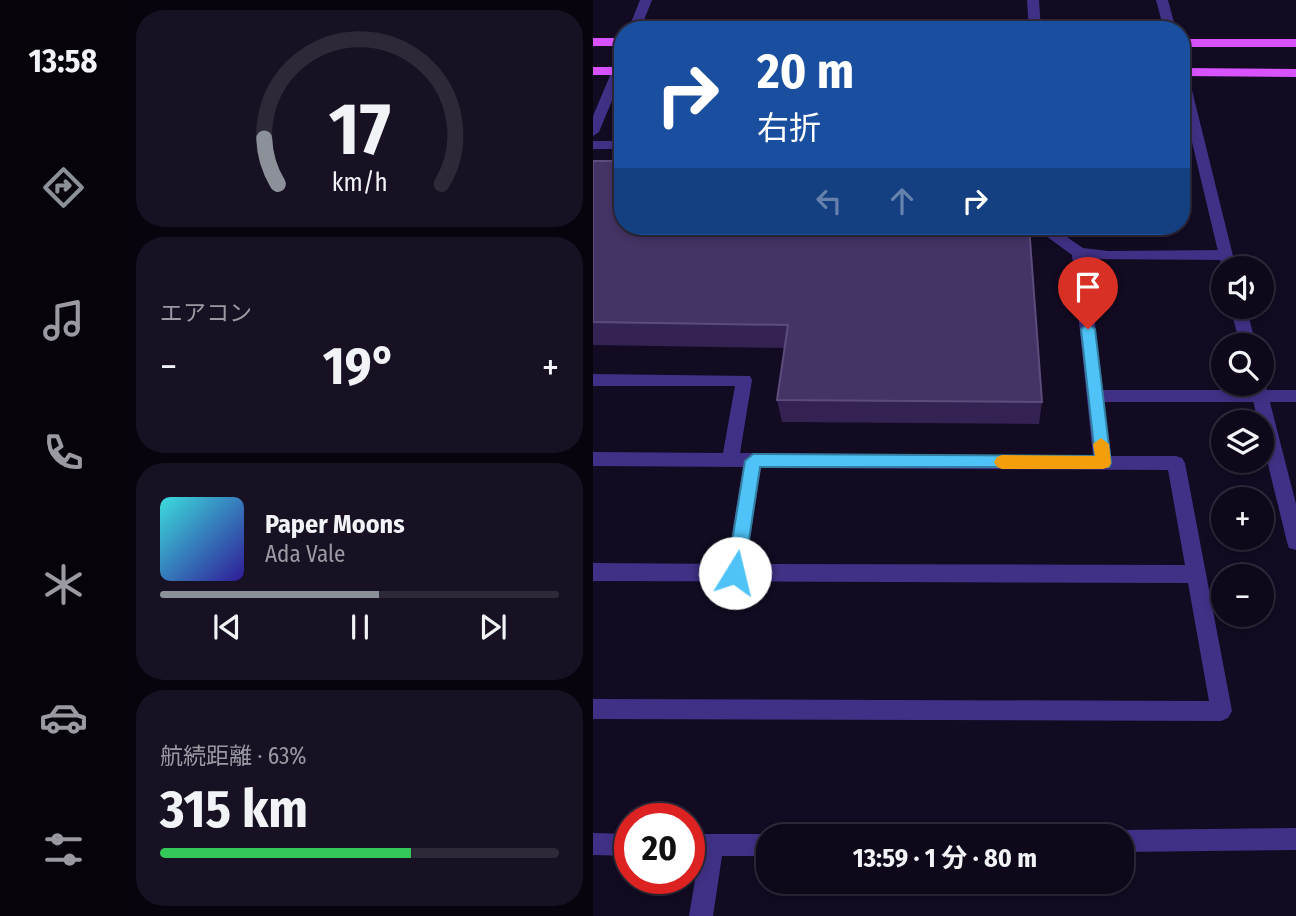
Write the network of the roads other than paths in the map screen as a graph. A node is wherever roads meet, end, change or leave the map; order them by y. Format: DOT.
graph roads {
  1 [pos="646,0"];
  2 [pos="1033,0"];
  3 [pos="1162,0"];
  4 [pos="638,21"];
  5 [pos="1034,21"];
  6 [pos="1168,21"];
  7 [pos="593,42"];
  8 [pos="614,42"];
  9 [pos="1190,43"];
  10 [pos="1296,43"];
  11 [pos="593,71"];
  12 [pos="614,71"];
  13 [pos="1190,72"];
  14 [pos="1296,73"];
  15 [pos="614,85"];
  16 [pos="1190,109"];
  17 [pos="593,132"];
  18 [pos="593,145"];
  19 [pos="614,145"];
  20 [pos="1054,235"];
  21 [pos="1079,253"];
  22 [pos="1226,256"];
  23 [pos="1211,261"];
  24 [pos="593,380"];
  25 [pos="1211,392"];
  26 [pos="1274,393"];
  27 [pos="1096,396"];
  28 [pos="1260,396"];
  29 [pos="1296,397"];
  30 [pos="593,460"];
  31 [pos="730,460"];
  32 [pos="753,461"];
  33 [pos="1103,463"];
  34 [pos="1296,542"];
  35 [pos="593,572"];
  36 [pos="735,573"];
  37 [pos="1196,575"];
  38 [pos="593,709"];
  39 [pos="1296,839"];
  40 [pos="1134,841"];
  41 [pos="593,844"];
  42 [pos="614,845"];
  43 [pos="756,845"];
  44 [pos="705,846"];
  45 [pos="701,894"];
  46 [pos="701,916"];
  1 -- 4 [label="street"];
  2 -- 5 [label="street"];
  3 -- 6 [label="street"];
  7 -- 8 [label="main road"];
  9 -- 10 [label="main road"];
  11 -- 12 [label="main road"];
  13 -- 14 [label="main road"];
  15 -- 17 [label="street"];
  16 -- 22 [label="street"];
  18 -- 19 [label="street"];
  20 -- 21 [label="street"];
  21 -- 23 [label="street"];
  21 -- 27 [label="street"];
  24 -- 31 [label="street"];
  25 -- 27 [label="street"];
  26 -- 29 [label="street"];
  27 -- 33 [label="street"];
  28 -- 34 [label="street"];
  30 -- 31 [label="street"];
  31 -- 32 [label="street"];
  32 -- 33 [label="street"];
  32 -- 36 [label="street"];
  33 -- 37 [label="street"];
  35 -- 36 [label="street"];
  36 -- 37 [label="street"];
  37 -- 38 [label="street"];
  39 -- 40 [label="street"];
  41 -- 42 [label="street"];
  43 -- 44 [label="street"];
  45 -- 46 [label="street"];
}
